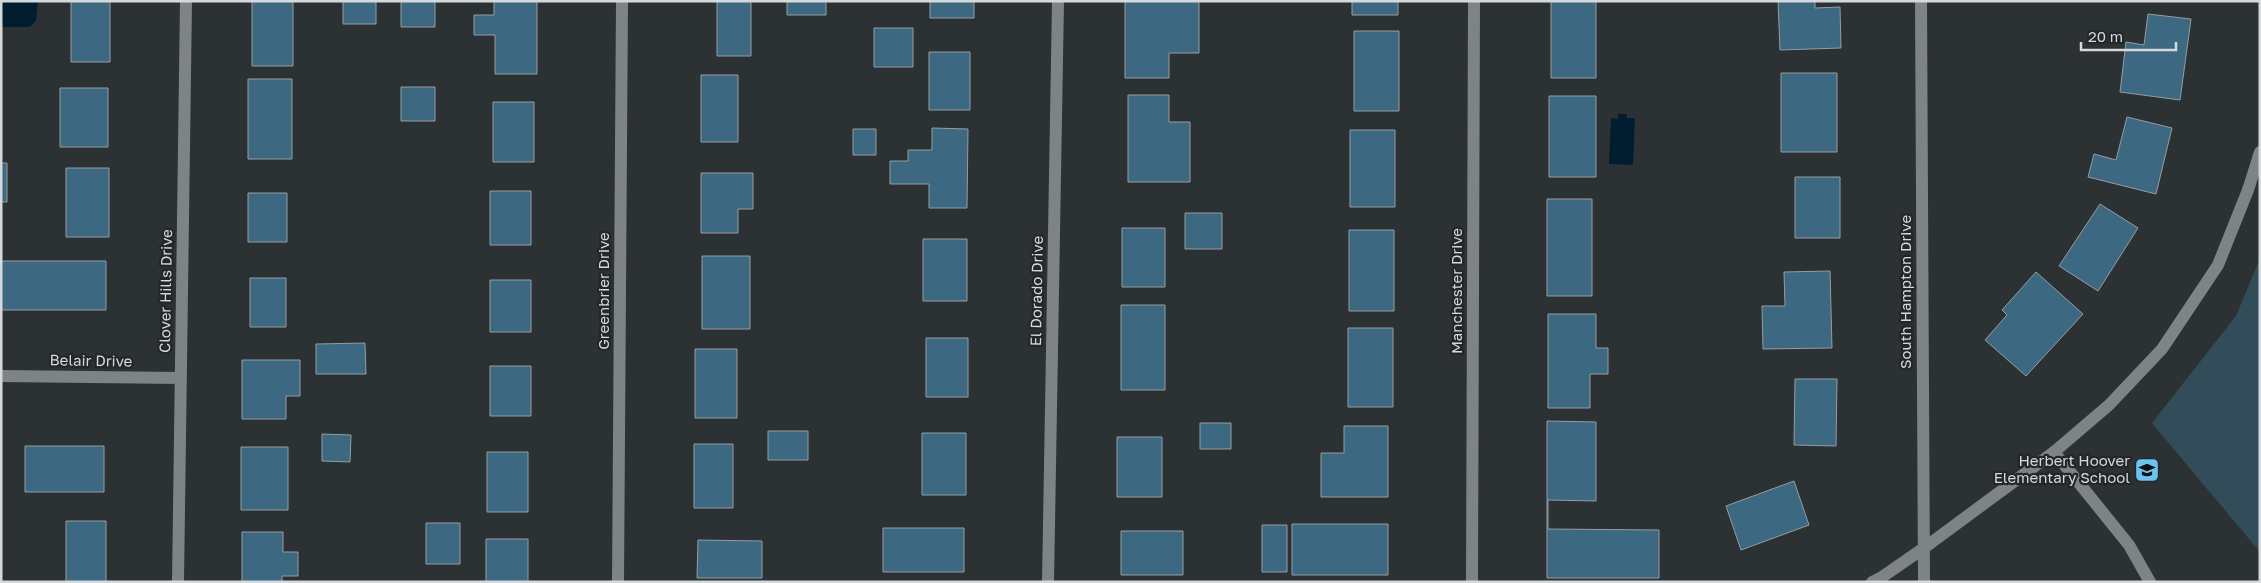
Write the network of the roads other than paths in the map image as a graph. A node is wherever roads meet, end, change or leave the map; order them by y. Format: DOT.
graph roads {
  1 [pos="186,1"];
  2 [pos="622,1"];
  3 [pos="1058,1"];
  4 [pos="1474,1"];
  5 [pos="1921,1"];
  6 [pos="2260,152"];
  7 [pos="1,376"];
  8 [pos="181,378"];
  9 [pos="2054,452"];
  10 [pos="1924,548"];
  11 [pos="178,582"];
  12 [pos="618,582"];
  13 [pos="1048,582"];
  14 [pos="1472,582"];
  15 [pos="1872,582"];
  16 [pos="1924,582"];
  17 [pos="2150,582"];
  1 -- 8 [label="street, Clover Hills Drive"];
  2 -- 12 [label="street, Greenbrier Drive"];
  3 -- 13 [label="street, El Dorado Drive"];
  4 -- 14 [label="street, Manchester Drive"];
  5 -- 10 [label="street, South Hampton Drive"];
  6 -- 9 [label="street"];
  7 -- 8 [label="street, Belair Drive"];
  8 -- 11 [label="street, Clover Hills Drive"];
  9 -- 10 [label="street"];
  9 -- 17 [label="street"];
  10 -- 15 [label="street"];
  10 -- 16 [label="street, South Hampton Drive"];
}
